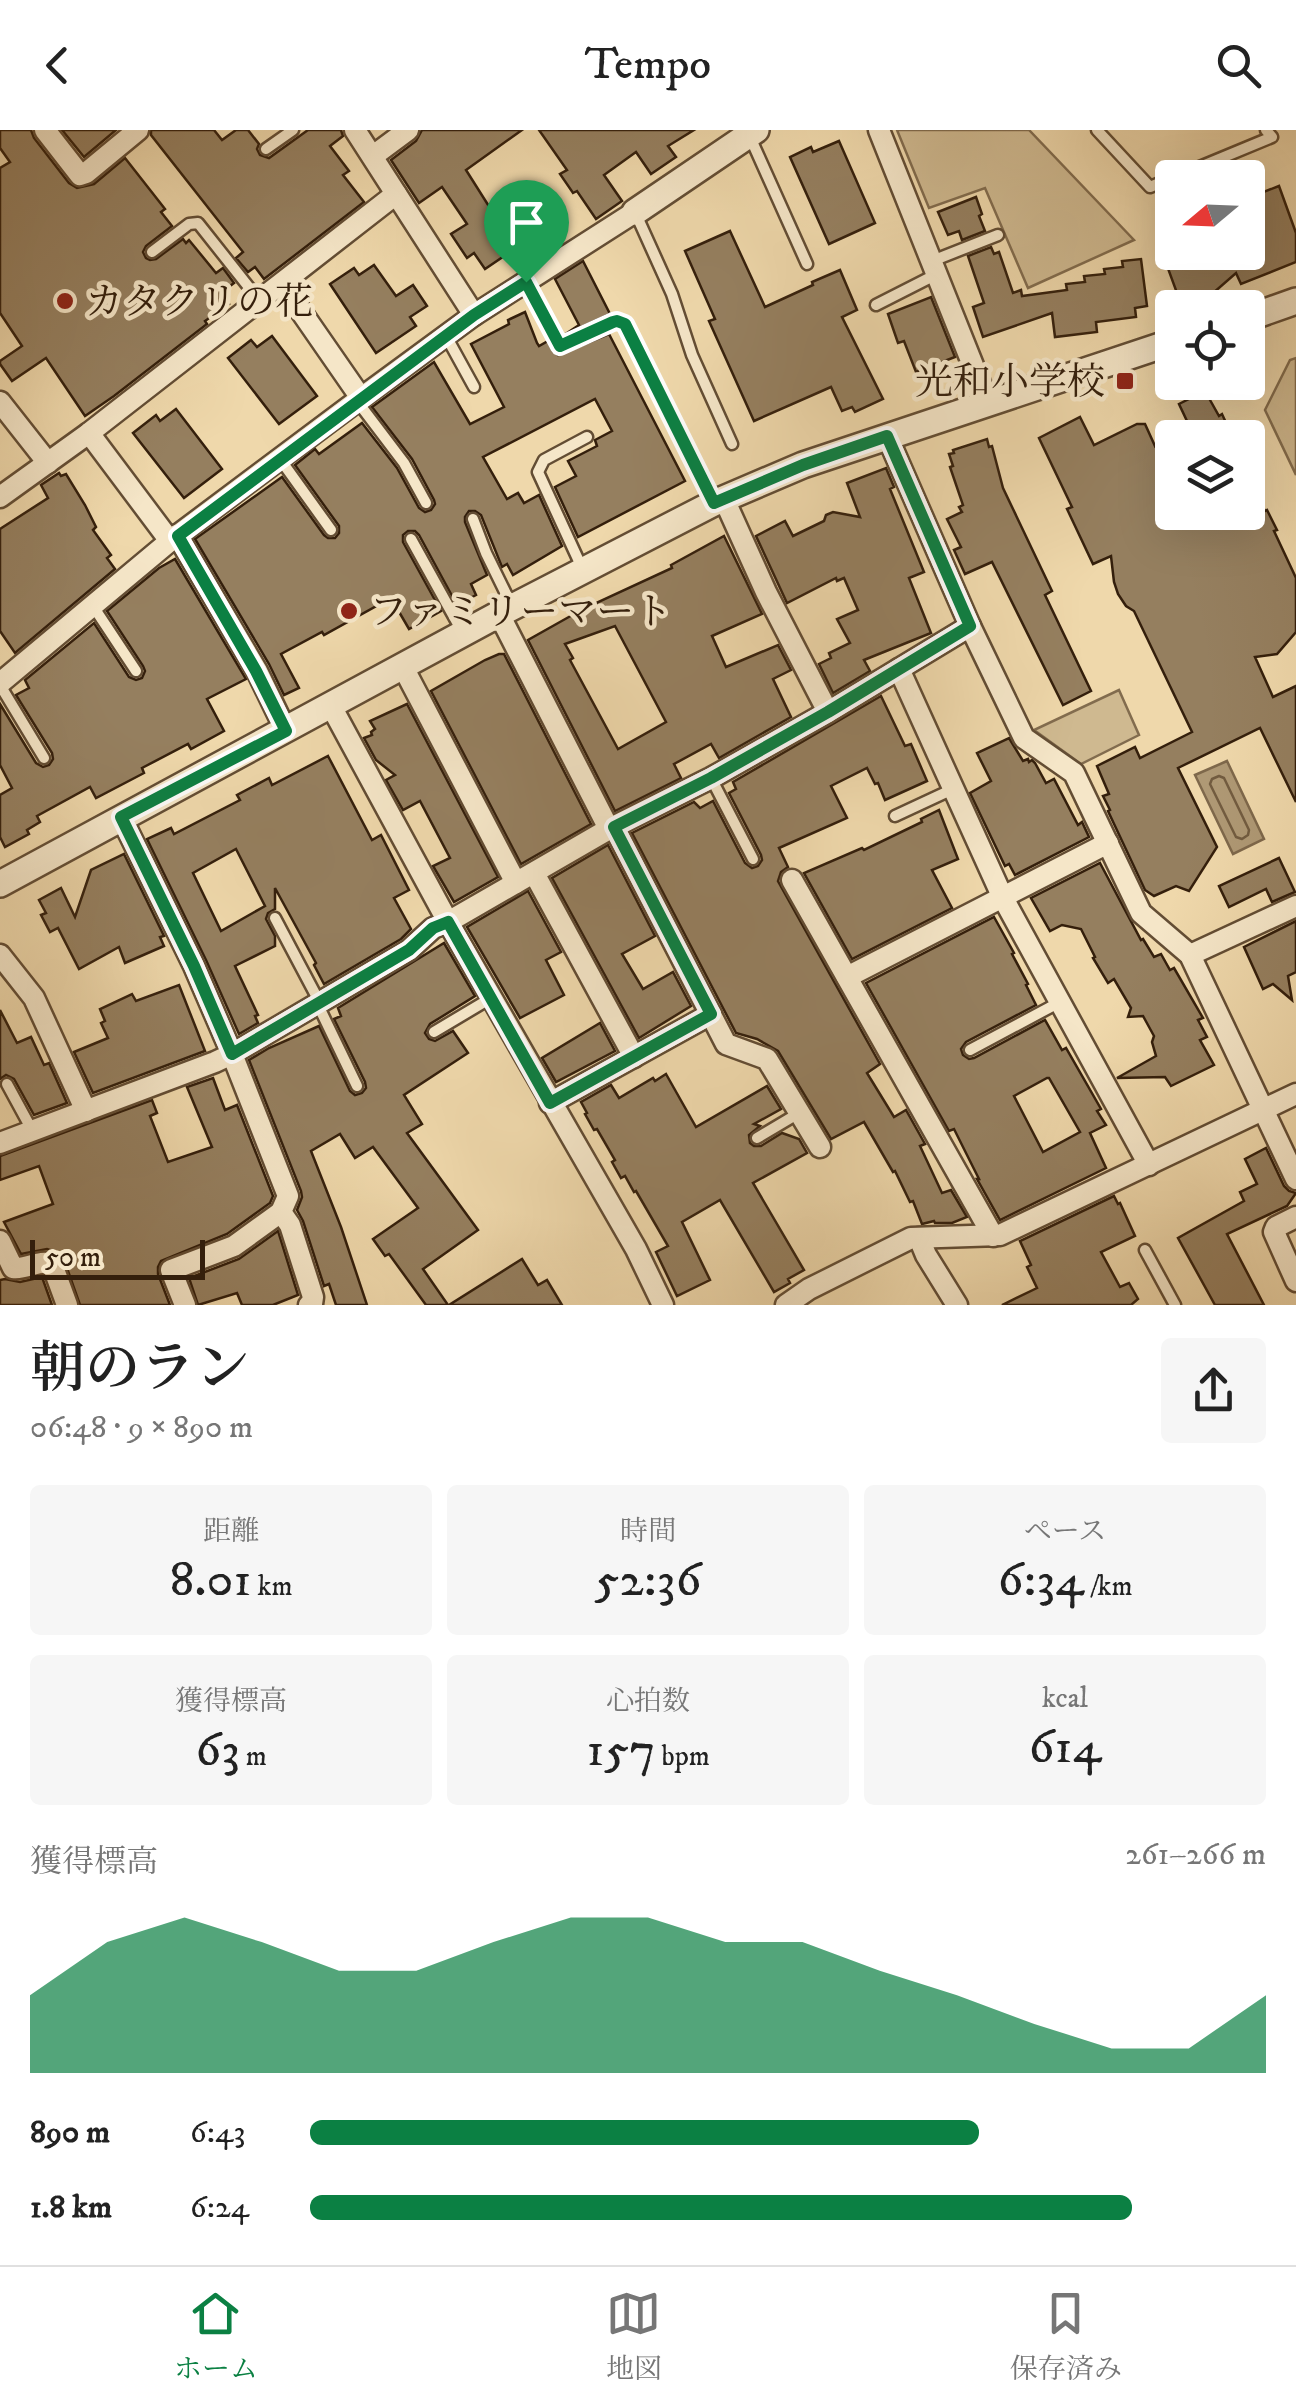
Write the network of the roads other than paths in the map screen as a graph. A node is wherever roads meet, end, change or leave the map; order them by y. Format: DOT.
graph roads {
  1 [pos="46,130"];
  2 [pos="138,130"];
  3 [pos="293,130"];
  4 [pos="354,130"];
  5 [pos="408,130"];
  6 [pos="879,130"];
  7 [pos="1097,130"];
  8 [pos="1266,130"];
  9 [pos="752,133"];
  10 [pos="266,149"];
  11 [pos="373,156"];
  12 [pos="1216,160"];
  13 [pos="1155,185"];
  14 [pos="396,194"];
  15 [pos="635,212"];
  16 [pos="998,235"];
  17 [pos="152,252"];
  18 [pos="807,264"];
  19 [pos="934,267"];
  20 [pos="526,282"];
  21 [pos="282,284"];
  22 [pos="260,300"];
  23 [pos="1296,302"];
  24 [pos="876,305"];
  25 [pos="1265,312"];
  26 [pos="474,315"];
  27 [pos="446,336"];
  28 [pos="1155,348"];
  29 [pos="474,387"];
  30 [pos="359,400"];
  31 [pos="0,402"];
  32 [pos="988,404"];
  33 [pos="89,434"];
  34 [pos="887,436"];
  35 [pos="587,437"];
  36 [pos="732,444"];
  37 [pos="56,454"];
  38 [pos="280,459"];
  39 [pos="0,497"];
  40 [pos="719,501"];
  41 [pos="426,503"];
  42 [pos="473,519"];
  43 [pos="331,530"];
  44 [pos="174,538"];
  45 [pos="411,539"];
  46 [pos="583,570"];
  47 [pos="92,606"];
  48 [pos="506,611"];
  49 [pos="970,626"];
  50 [pos="464,634"];
  51 [pos="402,667"];
  52 [pos="899,669"];
  53 [pos="136,671"];
  54 [pos="0,684"];
  55 [pos="331,706"];
  56 [pos="828,712"];
  57 [pos="286,731"];
  58 [pos="44,758"];
  59 [pos="711,778"];
  60 [pos="953,789"];
  61 [pos="894,816"];
  62 [pos="121,817"];
  63 [pos="611,828"];
  64 [pos="1108,842"];
  65 [pos="753,859"];
  66 [pos="525,878"];
  67 [pos="792,880"];
  68 [pos="0,884"];
  69 [pos="1002,898"];
  70 [pos="1296,906"];
  71 [pos="274,918"];
  72 [pos="448,922"];
  73 [pos="0,955"];
  74 [pos="1190,955"];
  75 [pos="847,978"];
  76 [pos="491,998"];
  77 [pos="1060,1002"];
  78 [pos="320,1004"];
  79 [pos="711,1014"];
  80 [pos="434,1032"];
  81 [pos="970,1050"];
  82 [pos="232,1054"];
  83 [pos="634,1057"];
  84 [pos="8,1084"];
  85 [pos="357,1086"];
  86 [pos="1296,1094"];
  87 [pos="550,1103"];
  88 [pos="1264,1110"];
  89 [pos="86,1111"];
  90 [pos="799,1113"];
  91 [pos="32,1131"];
  92 [pos="757,1138"];
  93 [pos="0,1143"];
  94 [pos="820,1146"];
  95 [pos="1149,1165"];
  96 [pos="1296,1179"];
  97 [pos="281,1212"];
  98 [pos="1296,1217"];
  99 [pos="993,1236"];
  100 [pos="919,1238"];
  101 [pos="0,1241"];
  102 [pos="1145,1250"];
  103 [pos="1296,1281"];
  104 [pos="67,1305"];
  105 [pos="185,1305"];
  106 [pos="309,1305"];
  107 [pos="663,1305"];
  108 [pos="786,1305"];
  109 [pos="957,1305"];
  110 [pos="1175,1305"];
  1 -- 2 [label="street"];
  3 -- 10 [label="lane"];
  4 -- 11 [label="street"];
  5 -- 11 [label="street"];
  6 -- 19 [label="street"];
  7 -- 13 [label="lane"];
  8 -- 12 [label="lane"];
  9 -- 15 [label="street"];
  9 -- 18 [label="lane"];
  11 -- 14 [label="street"];
  14 -- 21 [label="street"];
  14 -- 26 [label="street"];
  15 -- 20 [label="street"];
  15 -- 36 [label="lane"];
  16 -- 19 [label="lane"];
  17 -- 22 [label="lane"];
  19 -- 24 [label="lane"];
  19 -- 32 [label="street"];
  20 -- 26 [label="street"];
  20 -- 40 [label="lane"];
  21 -- 22 [label="street"];
  21 -- 30 [label="street"];
  22 -- 33 [label="street"];
  23 -- 25 [label="street"];
  26 -- 27 [label="street"];
  27 -- 29 [label="lane"];
  27 -- 30 [label="street"];
  28 -- 32 [label="street"];
  30 -- 38 [label="street"];
  30 -- 41 [label="lane"];
  31 -- 37 [label="street"];
  32 -- 34 [label="street"];
  33 -- 37 [label="street"];
  33 -- 44 [label="street"];
  34 -- 40 [label="street"];
  34 -- 49 [label="street"];
  35 -- 46 [label="lane"];
  37 -- 39 [label="street"];
  38 -- 43 [label="lane"];
  38 -- 44 [label="street"];
  40 -- 46 [label="street"];
  40 -- 56 [label="street"];
  42 -- 48 [label="lane"];
  44 -- 47 [label="street"];
  44 -- 57 [label="street"];
  45 -- 50 [label="lane"];
  46 -- 48 [label="street"];
  47 -- 53 [label="lane"];
  47 -- 54 [label="street"];
  48 -- 50 [label="street"];
  48 -- 63 [label="street"];
  49 -- 52 [label="street"];
  49 -- 64 [label="street"];
  50 -- 51 [label="street"];
  51 -- 55 [label="street"];
  51 -- 66 [label="street"];
  52 -- 56 [label="street"];
  52 -- 60 [label="street"];
  54 -- 58 [label="lane"];
  55 -- 57 [label="street"];
  55 -- 72 [label="street"];
  56 -- 59 [label="street"];
  57 -- 62 [label="street"];
  59 -- 63 [label="street"];
  59 -- 65 [label="lane"];
  60 -- 61 [label="lane"];
  60 -- 69 [label="street"];
  62 -- 68 [label="street"];
  62 -- 82 [label="street"];
  63 -- 66 [label="street"];
  63 -- 79 [label="street"];
  64 -- 69 [label="street"];
  64 -- 74 [label="street"];
  66 -- 72 [label="street"];
  66 -- 83 [label="street"];
  67 -- 75 [label="street"];
  69 -- 75 [label="street"];
  69 -- 77 [label="street"];
  70 -- 74 [label="street"];
  71 -- 78 [label="lane"];
  72 -- 76 [label="street"];
  72 -- 78 [label="street"];
  73 -- 89 [label="street"];
  74 -- 88 [label="street"];
  75 -- 99 [label="street"];
  76 -- 80 [label="lane"];
  76 -- 87 [label="street"];
  77 -- 81 [label="lane"];
  77 -- 95 [label="street"];
  78 -- 82 [label="street"];
  78 -- 85 [label="lane"];
  79 -- 83 [label="street"];
  79 -- 90 [label="street"];
  82 -- 89 [label="street"];
  82 -- 97 [label="street"];
  83 -- 87 [label="street"];
  84 -- 91 [label="lane"];
  86 -- 88 [label="street"];
  87 -- 107 [label="street"];
  88 -- 95 [label="street"];
  88 -- 96 [label="street"];
  89 -- 91 [label="street"];
  90 -- 92 [label="lane"];
  90 -- 94 [label="street"];
  91 -- 93 [label="street"];
  95 -- 99 [label="street"];
  97 -- 105 [label="street"];
  97 -- 106 [label="street"];
  98 -- 103 [label="street"];
  99 -- 100 [label="street"];
  100 -- 108 [label="street"];
  100 -- 109 [label="street"];
  101 -- 104 [label="street"];
  102 -- 110 [label="lane"];
}
